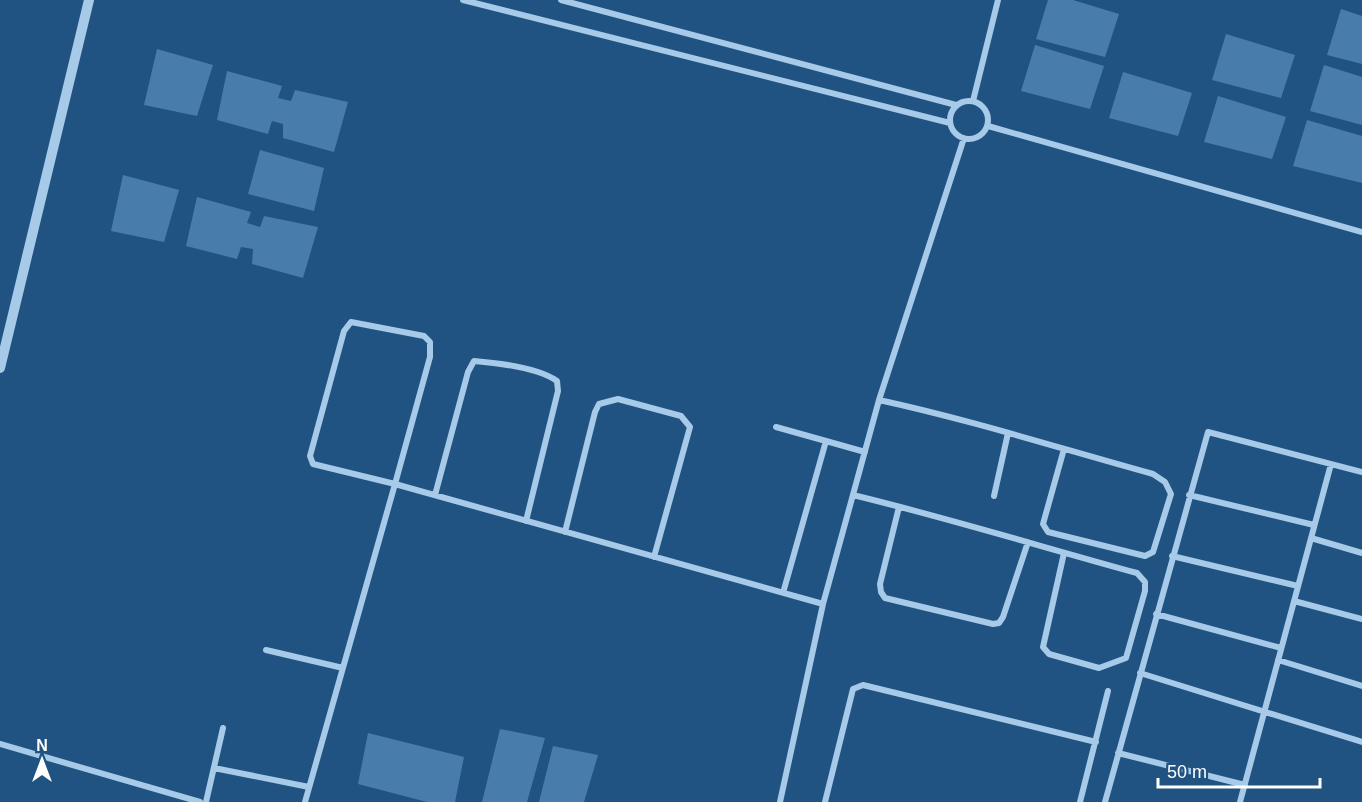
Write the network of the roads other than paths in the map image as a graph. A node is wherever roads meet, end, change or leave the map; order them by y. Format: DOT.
graph roads {
  1 [pos="89,0"];
  2 [pos="463,0"];
  3 [pos="561,0"];
  4 [pos="998,0"];
  5 [pos="973,101"];
  6 [pos="956,105"];
  7 [pos="950,123"];
  8 [pos="988,126"];
  9 [pos="964,138"];
  10 [pos="1362,232"];
  11 [pos="2,352"];
  12 [pos="0,368"];
  13 [pos="879,400"];
  14 [pos="776,427"];
  15 [pos="1008,433"];
  16 [pos="826,441"];
  17 [pos="1064,449"];
  18 [pos="865,452"];
  19 [pos="1330,464"];
  20 [pos="1362,472"];
  21 [pos="395,484"];
  22 [pos="435,495"];
  23 [pos="853,495"];
  24 [pos="1189,495"];
  25 [pos="994,496"];
  26 [pos="899,507"];
  27 [pos="526,521"];
  28 [pos="1314,525"];
  29 [pos="565,532"];
  30 [pos="1311,538"];
  31 [pos="1028,542"];
  32 [pos="1064,553"];
  33 [pos="1362,553"];
  34 [pos="1172,556"];
  35 [pos="654,557"];
  36 [pos="1298,586"];
  37 [pos="783,593"];
  38 [pos="1294,601"];
  39 [pos="823,604"];
  40 [pos="1156,614"];
  41 [pos="1362,619"];
  42 [pos="1281,648"];
  43 [pos="266,650"];
  44 [pos="1278,660"];
  45 [pos="343,668"];
  46 [pos="1140,673"];
  47 [pos="1362,686"];
  48 [pos="1108,691"];
  49 [pos="1264,711"];
  50 [pos="223,728"];
  51 [pos="1096,742"];
  52 [pos="1362,742"];
  53 [pos="0,744"];
  54 [pos="1118,753"];
  55 [pos="214,768"];
  56 [pos="1245,785"];
  57 [pos="309,787"];
  58 [pos="200,802"];
  59 [pos="206,802"];
  60 [pos="305,802"];
  61 [pos="780,802"];
  62 [pos="825,802"];
  63 [pos="1080,802"];
  64 [pos="1104,802"];
  65 [pos="1240,802"];
  1 -- 11 [label="street"];
  2 -- 7 [label="street"];
  3 -- 6 [label="street"];
  4 -- 5 [label="street"];
  5 -- 6 [label="street"];
  5 -- 8 [label="street"];
  6 -- 7 [label="street"];
  7 -- 9 [label="street"];
  8 -- 9 [label="street"];
  8 -- 10 [label="street"];
  9 -- 13 [label="street"];
  11 -- 12 [label="street"];
  13 -- 15 [label="street"];
  13 -- 18 [label="street"];
  14 -- 16 [label="street"];
  15 -- 17 [label="street"];
  15 -- 25 [label="street"];
  16 -- 18 [label="street"];
  16 -- 37 [label="street"];
  17 -- 17 [label="street"];
  18 -- 23 [label="street"];
  19 -- 20 [label="street"];
  19 -- 24 [label="street"];
  19 -- 28 [label="street"];
  21 -- 21 [label="street"];
  21 -- 22 [label="street"];
  21 -- 45 [label="street"];
  22 -- 27 [label="street"];
  22 -- 27 [label="street"];
  23 -- 26 [label="street"];
  23 -- 39 [label="street"];
  24 -- 28 [label="street"];
  24 -- 34 [label="street"];
  26 -- 31 [label="street"];
  26 -- 31 [label="street"];
  27 -- 29 [label="street"];
  28 -- 30 [label="street"];
  29 -- 35 [label="street"];
  29 -- 35 [label="street"];
  30 -- 33 [label="street"];
  30 -- 36 [label="street"];
  31 -- 32 [label="street"];
  32 -- 32 [label="street"];
  34 -- 36 [label="street"];
  34 -- 40 [label="street"];
  35 -- 37 [label="street"];
  36 -- 38 [label="street"];
  37 -- 39 [label="street"];
  38 -- 41 [label="street"];
  38 -- 42 [label="street"];
  39 -- 61 [label="street"];
  40 -- 42 [label="street"];
  40 -- 46 [label="street"];
  42 -- 44 [label="street"];
  43 -- 45 [label="street"];
  44 -- 47 [label="street"];
  44 -- 49 [label="street"];
  45 -- 57 [label="street"];
  46 -- 49 [label="street"];
  46 -- 54 [label="street"];
  48 -- 51 [label="street"];
  49 -- 52 [label="street"];
  49 -- 56 [label="street"];
  50 -- 55 [label="street"];
  51 -- 62 [label="street"];
  51 -- 63 [label="street"];
  53 -- 58 [label="street"];
  54 -- 56 [label="street"];
  54 -- 64 [label="street"];
  55 -- 57 [label="street"];
  55 -- 59 [label="street"];
  56 -- 65 [label="street"];
  57 -- 60 [label="street"];
}
